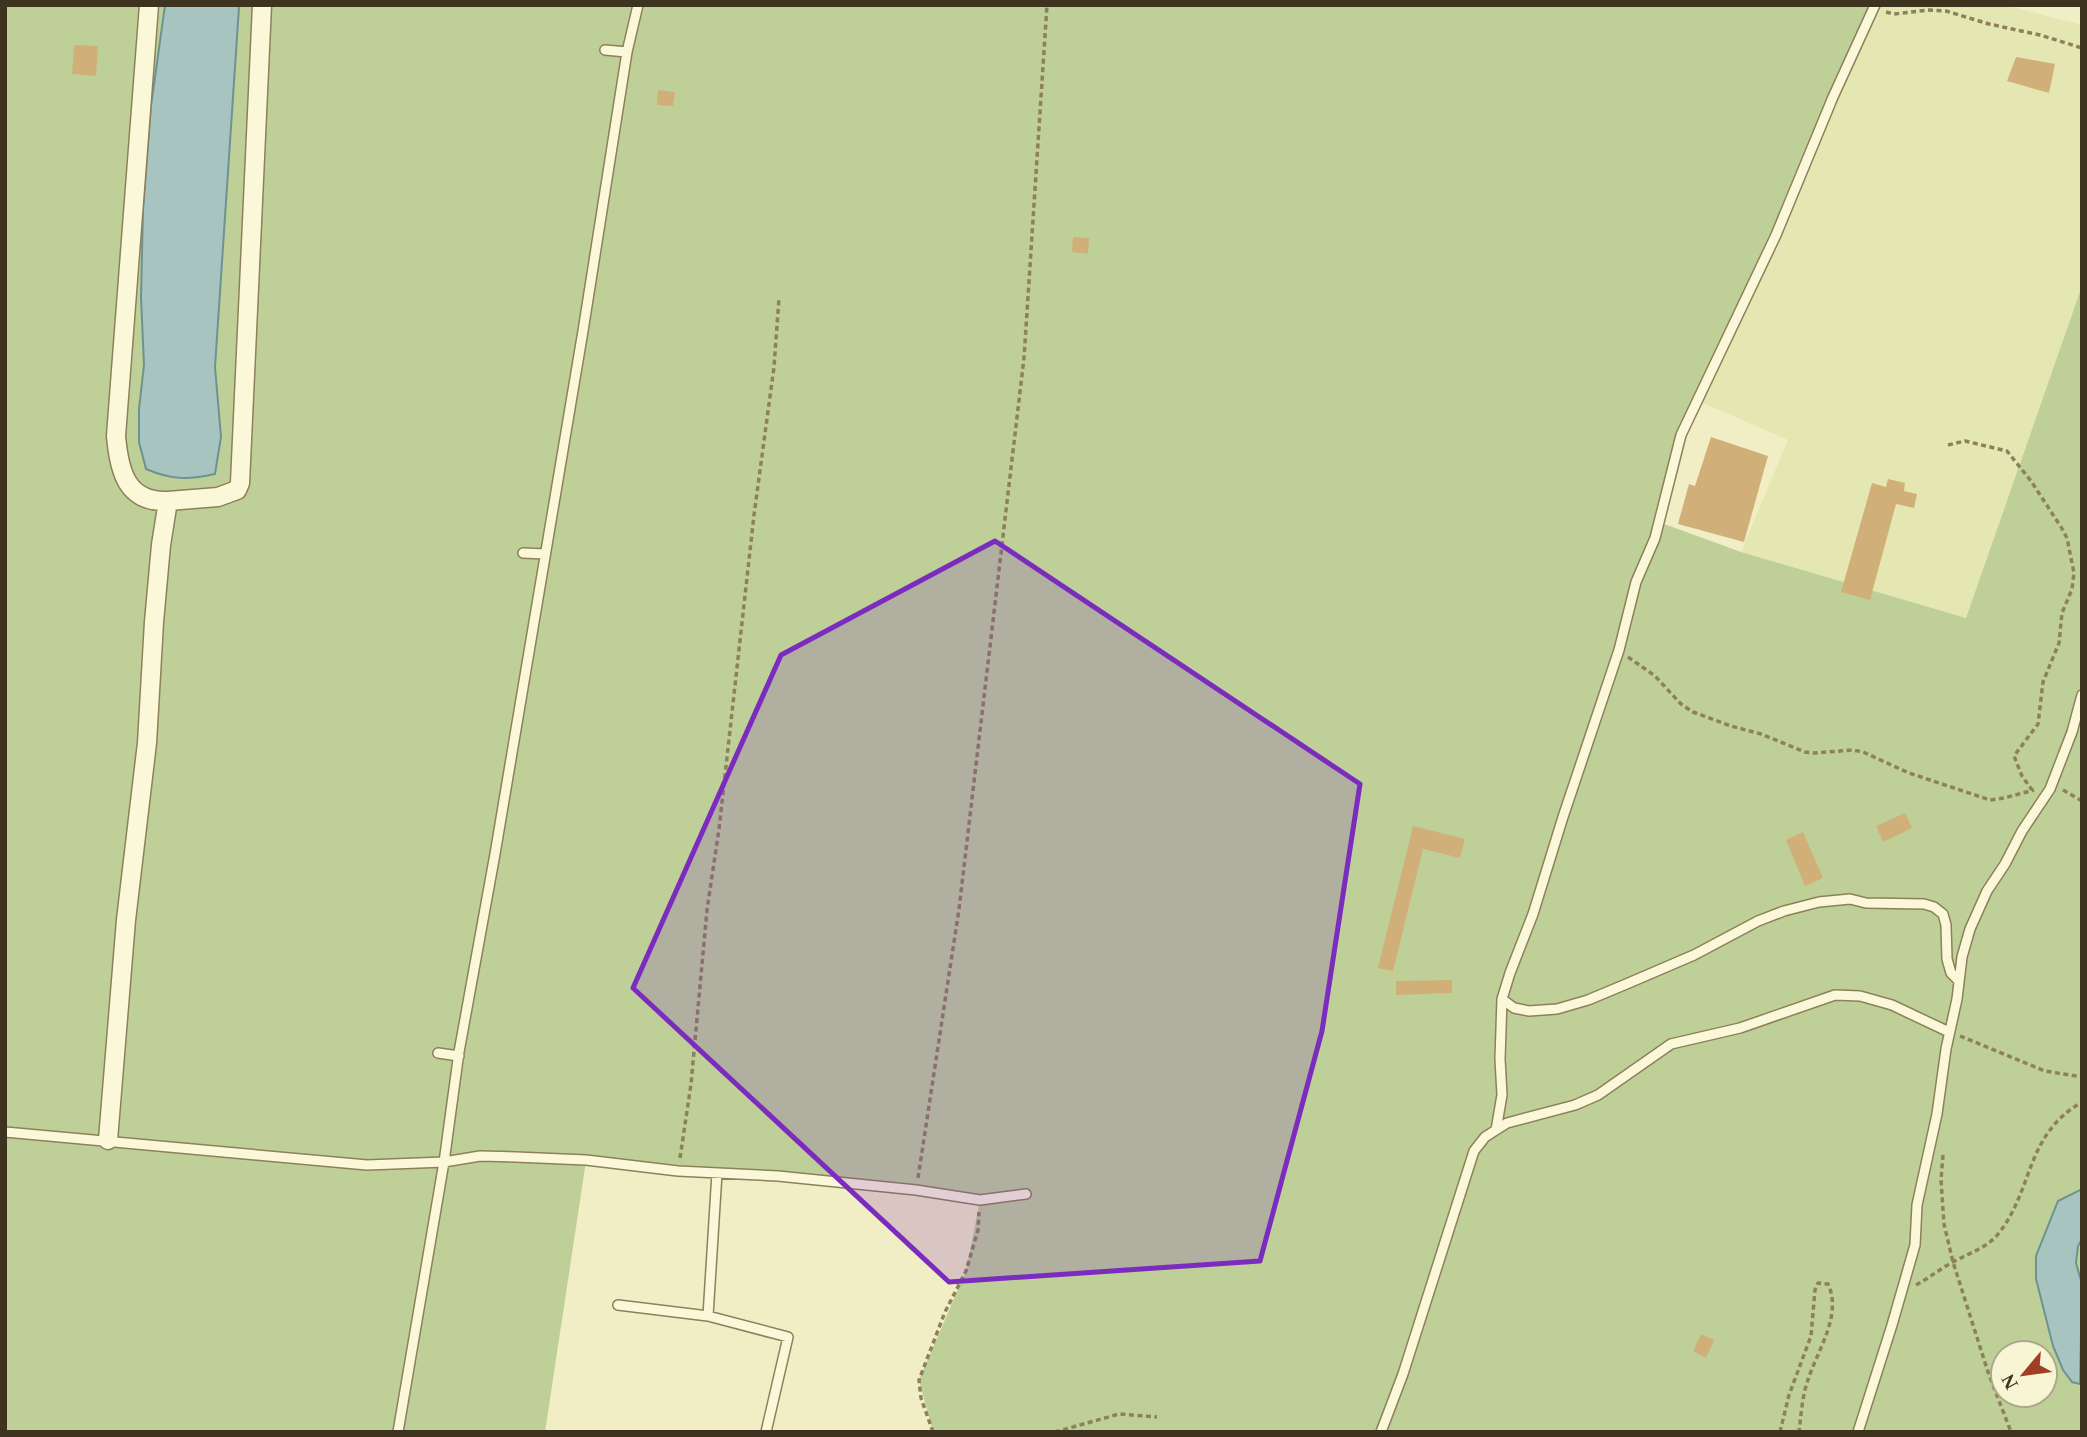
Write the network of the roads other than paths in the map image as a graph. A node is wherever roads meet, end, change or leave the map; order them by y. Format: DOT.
graph roads {
  1 [pos="149,5"];
  2 [pos="262,5"];
  3 [pos="638,5"];
  4 [pos="1874,7"];
  5 [pos="605,50"];
  6 [pos="627,52"];
  7 [pos="168,501"];
  8 [pos="523,552"];
  9 [pos="545,554"];
  10 [pos="2082,695"];
  11 [pos="1958,980"];
  12 [pos="1502,999"];
  13 [pos="1949,1032"];
  14 [pos="438,1054"];
  15 [pos="459,1056"];
  16 [pos="1496,1130"];
  17 [pos="5,1132"];
  18 [pos="108,1140"];
  19 [pos="444,1162"];
  20 [pos="717,1172"];
  21 [pos="1026,1194"];
  22 [pos="618,1305"];
  23 [pos="708,1316"];
  24 [pos="398,1432"];
  25 [pos="766,1432"];
  26 [pos="1381,1432"];
  27 [pos="1858,1432"];
  1 -- 7 [label="street"];
  2 -- 7 [label="street"];
  3 -- 6 [label="lane"];
  4 -- 12 [label="lane"];
  5 -- 6 [label="lane"];
  6 -- 9 [label="lane"];
  7 -- 18 [label="street"];
  8 -- 9 [label="lane"];
  9 -- 15 [label="lane"];
  10 -- 11 [label="lane"];
  11 -- 12 [label="lane"];
  11 -- 13 [label="lane"];
  12 -- 16 [label="lane"];
  13 -- 16 [label="lane"];
  13 -- 27 [label="lane"];
  14 -- 15 [label="lane"];
  15 -- 19 [label="lane"];
  16 -- 26 [label="lane"];
  17 -- 18 [label="lane"];
  18 -- 19 [label="lane"];
  19 -- 20 [label="lane"];
  19 -- 24 [label="lane"];
  20 -- 21 [label="lane"];
  20 -- 23 [label="lane"];
  22 -- 23 [label="lane"];
  23 -- 25 [label="lane"];
}
